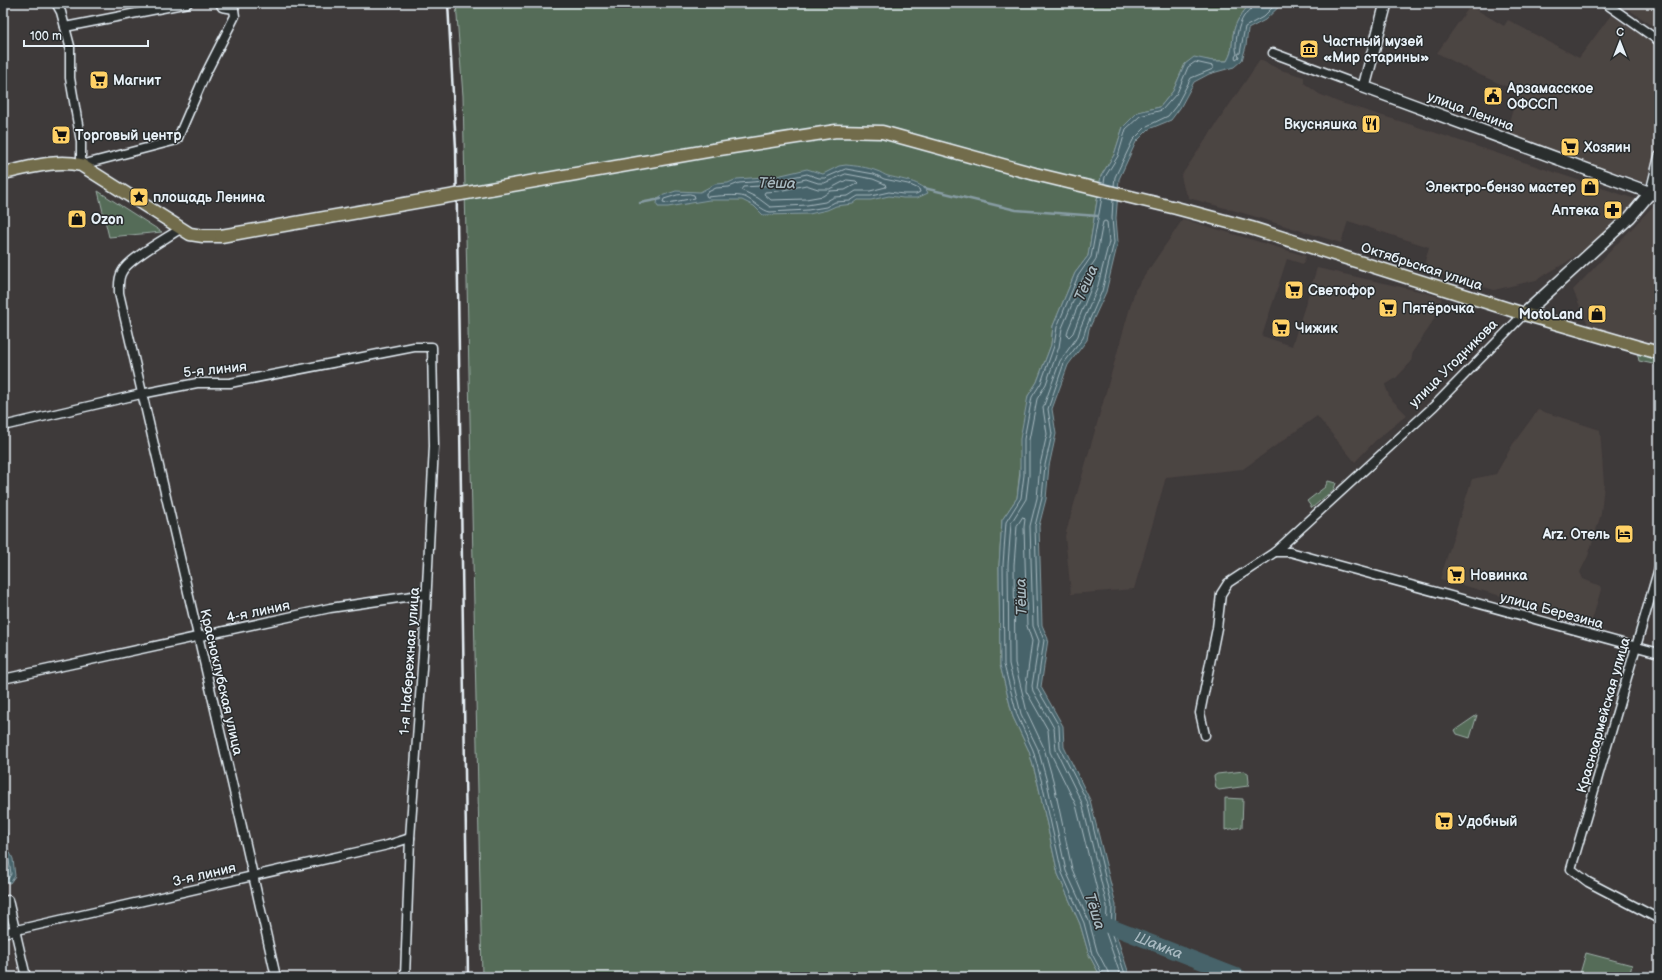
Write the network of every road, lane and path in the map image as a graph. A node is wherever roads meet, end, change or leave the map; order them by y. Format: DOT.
graph roads {
  1 [pos="56,3"];
  2 [pos="188,3"];
  3 [pos="220,3"];
  4 [pos="1386,3"];
  5 [pos="1605,3"];
  6 [pos="234,6"];
  7 [pos="64,27"];
  8 [pos="1659,41"];
  9 [pos="1273,53"];
  10 [pos="1364,87"];
  11 [pos="1659,156"];
  12 [pos="81,165"];
  13 [pos="3,173"];
  14 [pos="1654,195"];
  15 [pos="180,229"];
  16 [pos="1524,314"];
  17 [pos="432,347"];
  18 [pos="1659,353"];
  19 [pos="141,394"];
  20 [pos="3,426"];
  21 [pos="1275,552"];
  22 [pos="1659,568"];
  23 [pos="426,594"];
  24 [pos="198,637"];
  25 [pos="1636,646"];
  26 [pos="1659,653"];
  27 [pos="3,679"];
  28 [pos="1205,734"];
  29 [pos="410,838"];
  30 [pos="253,876"];
  31 [pos="8,900"];
  32 [pos="1659,919"];
  33 [pos="15,930"];
  34 [pos="3,933"];
  35 [pos="26,977"];
  36 [pos="276,977"];
  37 [pos="405,977"];
  1 -- 7 [label="street"];
  2 -- 7 [label="street"];
  3 -- 6 [label="street"];
  4 -- 10 [label="street"];
  5 -- 8 [label="street"];
  6 -- 12 [label="street"];
  7 -- 12 [label="street"];
  9 -- 10 [label="street, улица Ленина"];
  10 -- 14 [label="street, улица Ленина"];
  11 -- 14 [label="street"];
  12 -- 13 [label="main road"];
  12 -- 15 [label="main road, Октябрьская улица"];
  14 -- 16 [label="street, улица Угодникова"];
  15 -- 16 [label="main road, Октябрьская улица, bridge"];
  15 -- 19 [label="street, Красноклубская улица"];
  16 -- 18 [label="main road, Октябрьская улица"];
  16 -- 21 [label="street, улица Угодникова"];
  17 -- 19 [label="street, 5-я линия"];
  17 -- 23 [label="street, 1-я Набережная улица"];
  19 -- 20 [label="street, 5-я линия"];
  19 -- 24 [label="street, Красноклубская улица"];
  21 -- 25 [label="street, улица Березина"];
  21 -- 28 [label="street, улица Угодникова"];
  22 -- 25 [label="street, Красноармейская улица"];
  23 -- 24 [label="street, 4-я линия"];
  23 -- 29 [label="street, 1-я Набережная улица"];
  24 -- 27 [label="street, 4-я линия"];
  24 -- 30 [label="street, Красноклубская улица"];
  25 -- 26 [label="street, улица Березина"];
  25 -- 32 [label="street, Красноармейская улица"];
  29 -- 30 [label="street, 3-я линия"];
  29 -- 37 [label="street, 1-я Набережная улица"];
  30 -- 33 [label="street, 3-я линия"];
  30 -- 36 [label="street, Красноклубская улица"];
  31 -- 33 [label="street"];
  33 -- 34 [label="street, 3-я линия"];
  33 -- 35 [label="street"];
}
